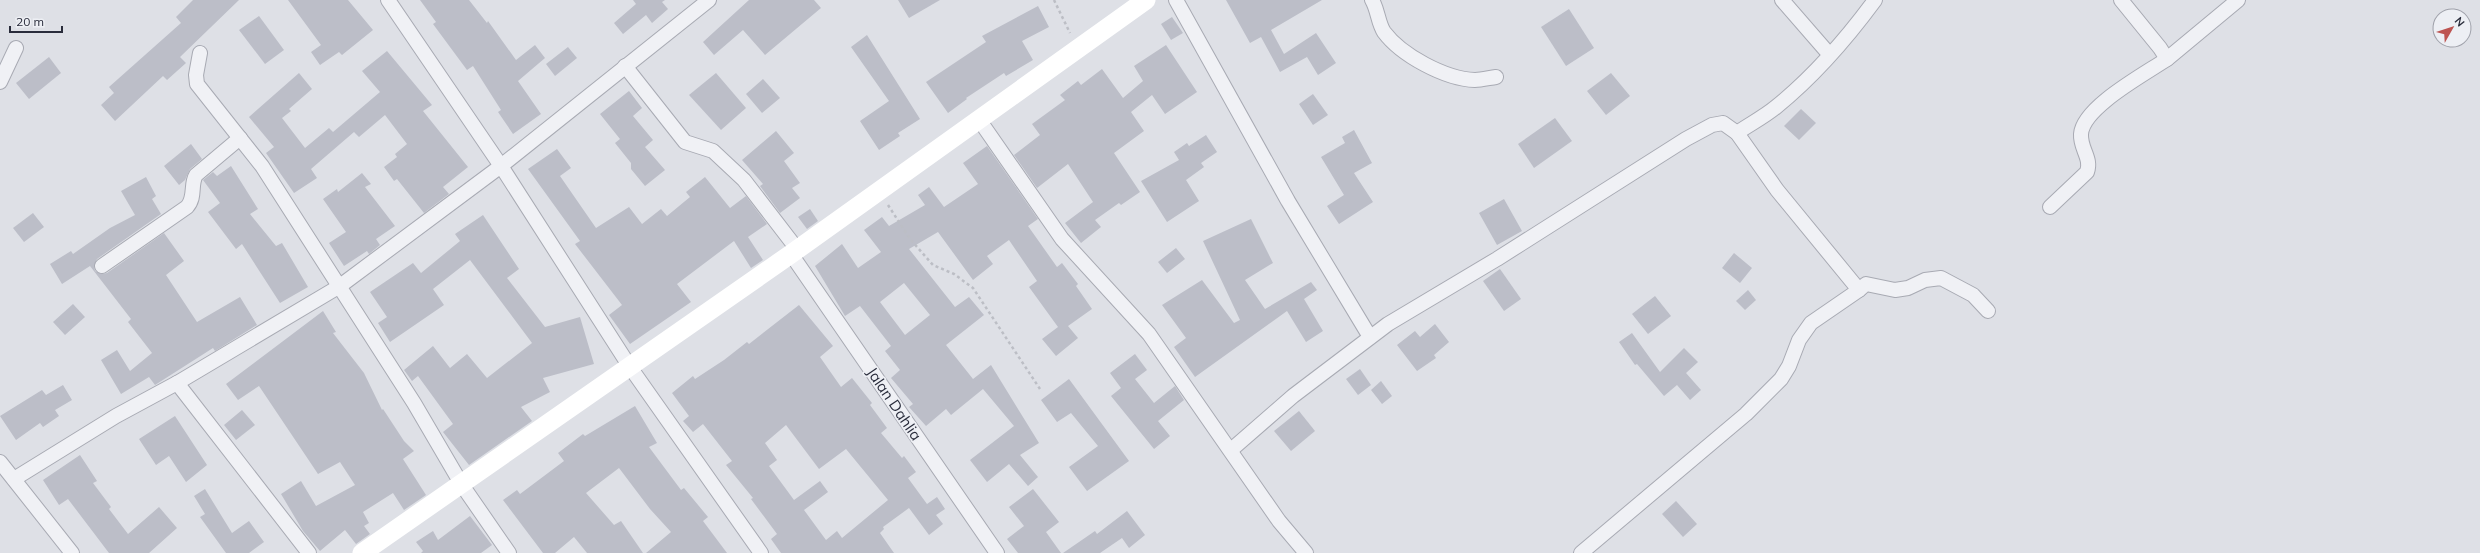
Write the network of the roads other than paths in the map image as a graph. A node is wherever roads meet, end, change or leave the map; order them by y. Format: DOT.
graph roads {
  1 [pos="388,0"];
  2 [pos="709,0"];
  3 [pos="1146,0"];
  4 [pos="1176,0"];
  5 [pos="1372,0"];
  6 [pos="1782,0"];
  7 [pos="1875,0"];
  8 [pos="2121,0"];
  9 [pos="2238,0"];
  10 [pos="16,48"];
  11 [pos="200,53"];
  12 [pos="1829,54"];
  13 [pos="2167,59"];
  14 [pos="625,66"];
  15 [pos="1496,77"];
  16 [pos="0,82"];
  17 [pos="980,121"];
  18 [pos="1738,133"];
  19 [pos="240,138"];
  20 [pos="501,166"];
  21 [pos="2050,207"];
  22 [pos="794,252"];
  23 [pos="102,266"];
  24 [pos="340,286"];
  25 [pos="1859,290"];
  26 [pos="1988,311"];
  27 [pos="1370,338"];
  28 [pos="630,367"];
  29 [pos="177,383"];
  30 [pos="1231,450"];
  31 [pos="0,462"];
  32 [pos="14,479"];
  33 [pos="462,485"];
  34 [pos="72,553"];
  35 [pos="309,553"];
  36 [pos="362,553"];
  37 [pos="508,553"];
  38 [pos="761,553"];
  39 [pos="997,553"];
  40 [pos="1306,553"];
  41 [pos="1581,553"];
  1 -- 20 [label="street"];
  2 -- 14 [label="street"];
  3 -- 17 [label="main road"];
  4 -- 27 [label="street"];
  5 -- 15 [label="street"];
  6 -- 12 [label="street"];
  7 -- 12 [label="street"];
  8 -- 13 [label="street"];
  9 -- 13 [label="street"];
  10 -- 16 [label="street"];
  11 -- 19 [label="street"];
  12 -- 18 [label="street"];
  13 -- 21 [label="street"];
  14 -- 20 [label="street"];
  14 -- 22 [label="street, Jalan Dahlia"];
  17 -- 22 [label="main road"];
  17 -- 30 [label="street"];
  18 -- 25 [label="street"];
  18 -- 27 [label="street"];
  19 -- 23 [label="street"];
  19 -- 24 [label="street"];
  20 -- 24 [label="street"];
  20 -- 28 [label="street"];
  22 -- 28 [label="main road"];
  22 -- 39 [label="street, Jalan Dahlia"];
  24 -- 29 [label="street"];
  24 -- 33 [label="street"];
  25 -- 26 [label="street"];
  25 -- 41 [label="street"];
  27 -- 30 [label="street"];
  28 -- 33 [label="main road"];
  28 -- 38 [label="street"];
  29 -- 32 [label="street"];
  29 -- 35 [label="street"];
  30 -- 40 [label="street"];
  31 -- 32 [label="street"];
  32 -- 34 [label="street"];
  33 -- 36 [label="main road"];
  33 -- 37 [label="street"];
}
